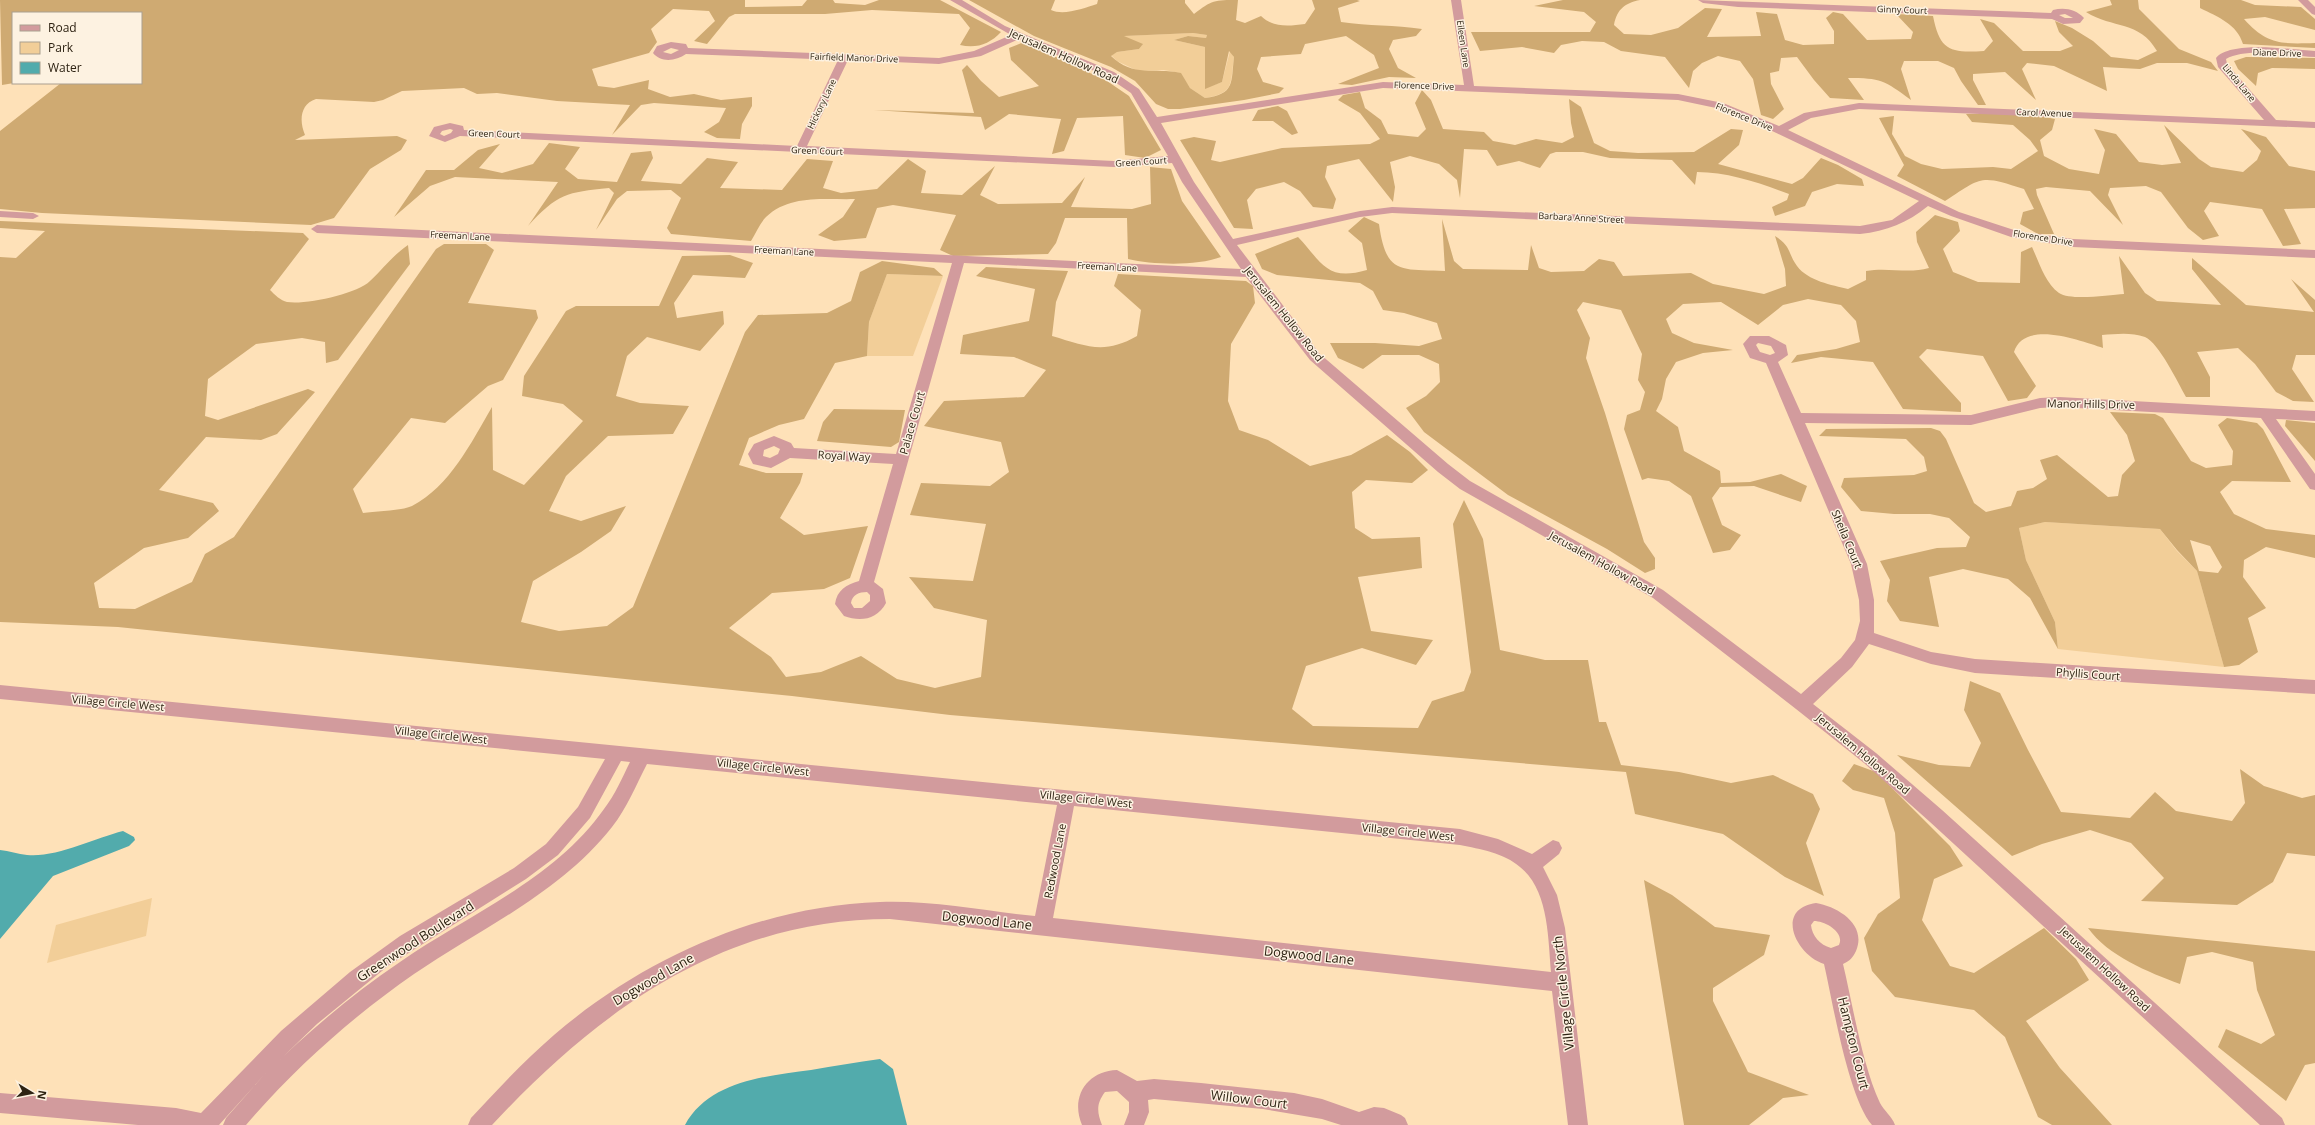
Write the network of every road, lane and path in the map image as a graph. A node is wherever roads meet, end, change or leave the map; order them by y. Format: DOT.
graph roads {
  1 [pos="955,0"];
  2 [pos="1456,0"];
  3 [pos="1703,0"];
  4 [pos="2303,0"];
  5 [pos="2315,12"];
  6 [pos="2054,16"];
  7 [pos="1019,35"];
  8 [pos="684,51"];
  9 [pos="2239,52"];
  10 [pos="2315,54"];
  11 [pos="844,58"];
  12 [pos="1468,87"];
  13 [pos="1154,121"];
  14 [pos="2273,123"];
  15 [pos="2315,125"];
  16 [pos="1779,131"];
  17 [pos="458,133"];
  18 [pos="800,150"];
  19 [pos="1176,159"];
  20 [pos="1927,201"];
  21 [pos="0,214"];
  22 [pos="33,216"];
  23 [pos="317,229"];
  24 [pos="1230,244"];
  25 [pos="2315,254"];
  26 [pos="959,260"];
  27 [pos="1250,273"];
  28 [pos="1771,360"];
  29 [pos="2265,413"];
  30 [pos="2315,416"];
  31 [pos="1796,418"];
  32 [pos="786,453"];
  33 [pos="901,459"];
  34 [pos="2315,485"];
  35 [pos="865,586"];
  36 [pos="1865,636"];
  37 [pos="2315,687"];
  38 [pos="0,692"];
  39 [pos="1802,704"];
  40 [pos="616,753"];
  41 [pos="642,756"];
  42 [pos="1067,797"];
  43 [pos="1553,848"];
  44 [pos="1527,862"];
  45 [pos="1042,926"];
  46 [pos="1832,957"];
  47 [pos="1561,983"];
  48 [pos="1135,1091"];
  49 [pos="0,1103"];
  50 [pos="1360,1124"];
  51 [pos="206,1125"];
  52 [pos="233,1125"];
  53 [pos="478,1125"];
  54 [pos="1092,1125"];
  55 [pos="1134,1125"];
  56 [pos="1398,1125"];
  57 [pos="1578,1125"];
  58 [pos="1885,1125"];
  59 [pos="2275,1125"];
  1 -- 7 [label="street, Jerusalem Hollow Road"];
  2 -- 12 [label="street, Eileen Lane"];
  3 -- 6 [label="street, Ginny Court"];
  4 -- 5 [label="street"];
  7 -- 11 [label="street, Fairfield Manor Drive"];
  7 -- 13 [label="street, Jerusalem Hollow Road"];
  8 -- 11 [label="street, Fairfield Manor Drive"];
  9 -- 10 [label="street, Diane Drive"];
  9 -- 14 [label="street, Linda Lane"];
  11 -- 18 [label="street, Hickory Lane"];
  12 -- 13 [label="street, Florence Drive"];
  12 -- 16 [label="street, Florence Drive"];
  13 -- 19 [label="street, Jerusalem Hollow Road"];
  14 -- 15 [label="street, Carol Avenue"];
  14 -- 16 [label="street, Carol Avenue"];
  16 -- 20 [label="street, Florence Drive"];
  17 -- 18 [label="street, Green Court"];
  18 -- 19 [label="street, Green Court"];
  19 -- 24 [label="street, Jerusalem Hollow Road"];
  20 -- 24 [label="street, Barbara Anne Street"];
  20 -- 25 [label="street, Florence Drive"];
  21 -- 22 [label="street"];
  23 -- 26 [label="street, Freeman Lane"];
  24 -- 27 [label="street, Jerusalem Hollow Road"];
  26 -- 27 [label="street, Freeman Lane"];
  26 -- 33 [label="street, Palace Court"];
  27 -- 39 [label="street, Jerusalem Hollow Road"];
  28 -- 31 [label="street, Sheila Court"];
  29 -- 30 [label="street, Manor Hills Drive"];
  29 -- 31 [label="street, Manor Hills Drive"];
  29 -- 34 [label="street"];
  31 -- 36 [label="street, Sheila Court"];
  32 -- 33 [label="street, Royal Way"];
  33 -- 35 [label="street, Palace Court"];
  36 -- 37 [label="street, Phyllis Court"];
  36 -- 39 [label="street"];
  38 -- 40 [label="street, Village Circle West"];
  39 -- 59 [label="street, Jerusalem Hollow Road"];
  40 -- 41 [label="street, Village Circle West"];
  40 -- 51 [label="street, Greenwood Boulevard"];
  41 -- 42 [label="street, Village Circle West"];
  41 -- 52 [label="street, Greenwood Boulevard"];
  42 -- 44 [label="street, Village Circle West"];
  42 -- 45 [label="street, Redwood Lane"];
  43 -- 44 [label="street"];
  44 -- 47 [label="street, Village Circle North"];
  45 -- 47 [label="street, Dogwood Lane"];
  45 -- 53 [label="street, Dogwood Lane"];
  46 -- 58 [label="street, Hampton Court"];
  47 -- 57 [label="street, Village Circle North"];
  48 -- 50 [label="street, Willow Court"];
  48 -- 54 [label="street"];
  48 -- 55 [label="street"];
  49 -- 51 [label="street"];
  50 -- 56 [label="street, Willow Court"];
}
